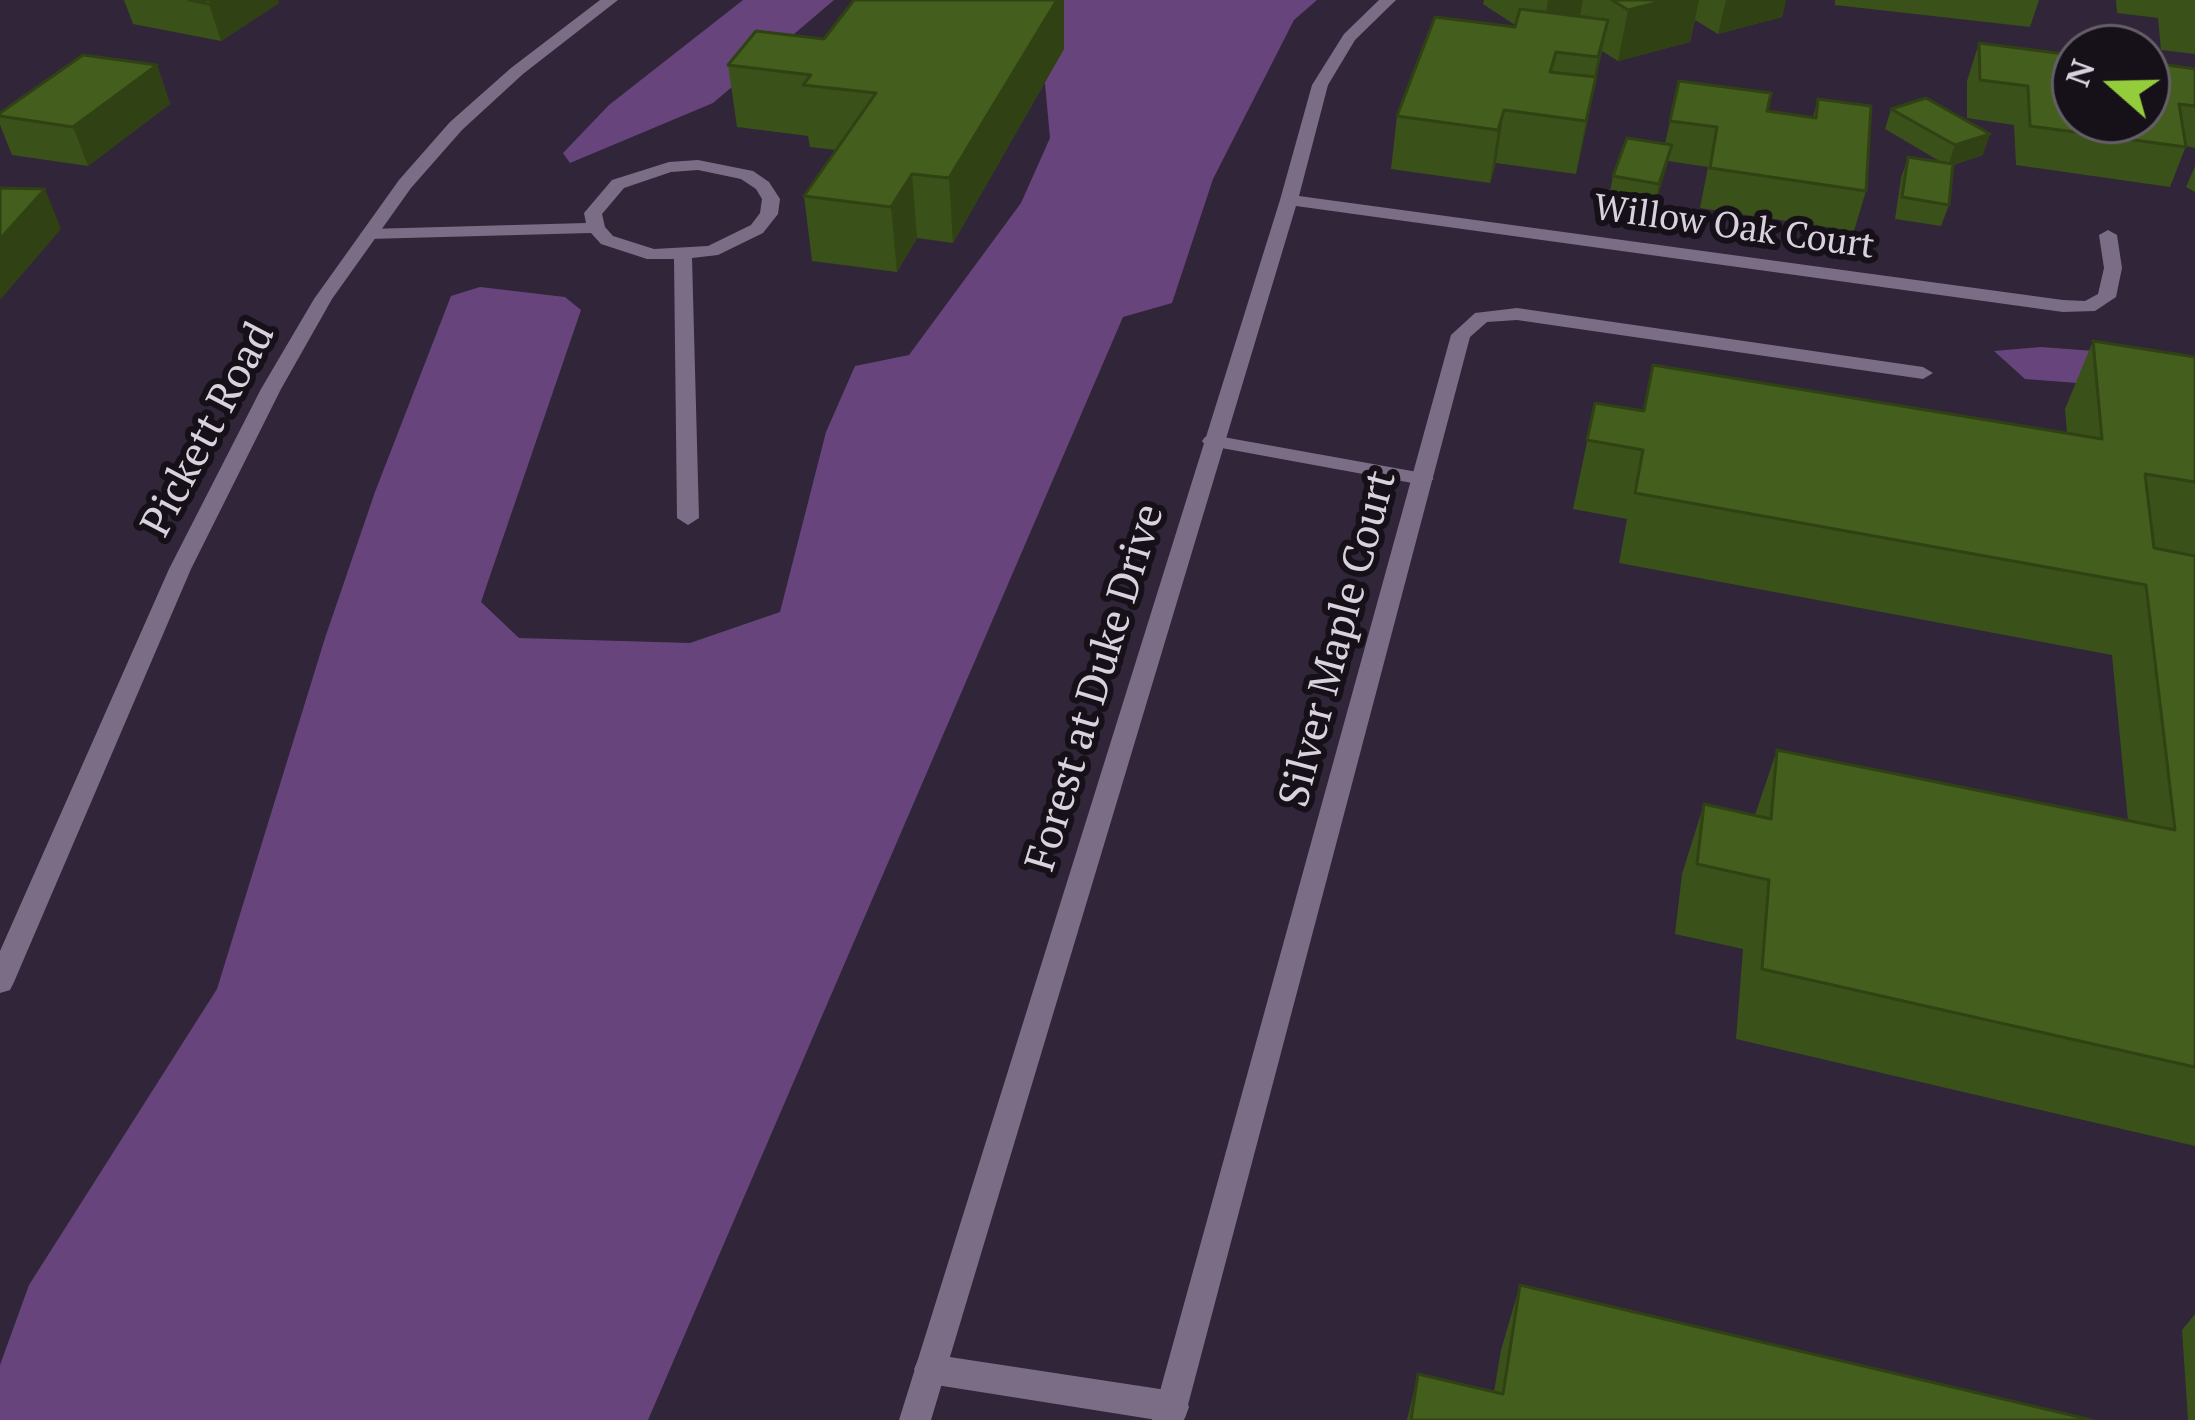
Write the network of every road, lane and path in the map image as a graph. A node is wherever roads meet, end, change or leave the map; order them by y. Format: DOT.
graph roads {
  1 [pos="610,0"];
  2 [pos="1388,0"];
  3 [pos="1289,200"];
  4 [pos="596,228"];
  5 [pos="369,234"];
  6 [pos="2108,235"];
  7 [pos="683,255"];
  8 [pos="1923,373"];
  9 [pos="1213,441"];
  10 [pos="1423,479"];
  11 [pos="688,518"];
  12 [pos="0,982"];
  13 [pos="930,1369"];
  14 [pos="1171,1413"];
  15 [pos="915,1420"];
  1 -- 5 [label="street, Pickett Road"];
  2 -- 3 [label="street, Forest at Duke Drive"];
  3 -- 6 [label="street, Willow Oak Court"];
  3 -- 9 [label="street, Forest at Duke Drive"];
  4 -- 5 [label="street"];
  4 -- 7 [label="street"];
  4 -- 7 [label="street"];
  5 -- 12 [label="street, Pickett Road"];
  7 -- 11 [label="street"];
  8 -- 10 [label="street, Silver Maple Court"];
  9 -- 10 [label="street"];
  9 -- 13 [label="street, Forest at Duke Drive"];
  10 -- 14 [label="street, Silver Maple Court"];
  13 -- 14 [label="street"];
  13 -- 15 [label="street, Forest at Duke Drive"];
}
